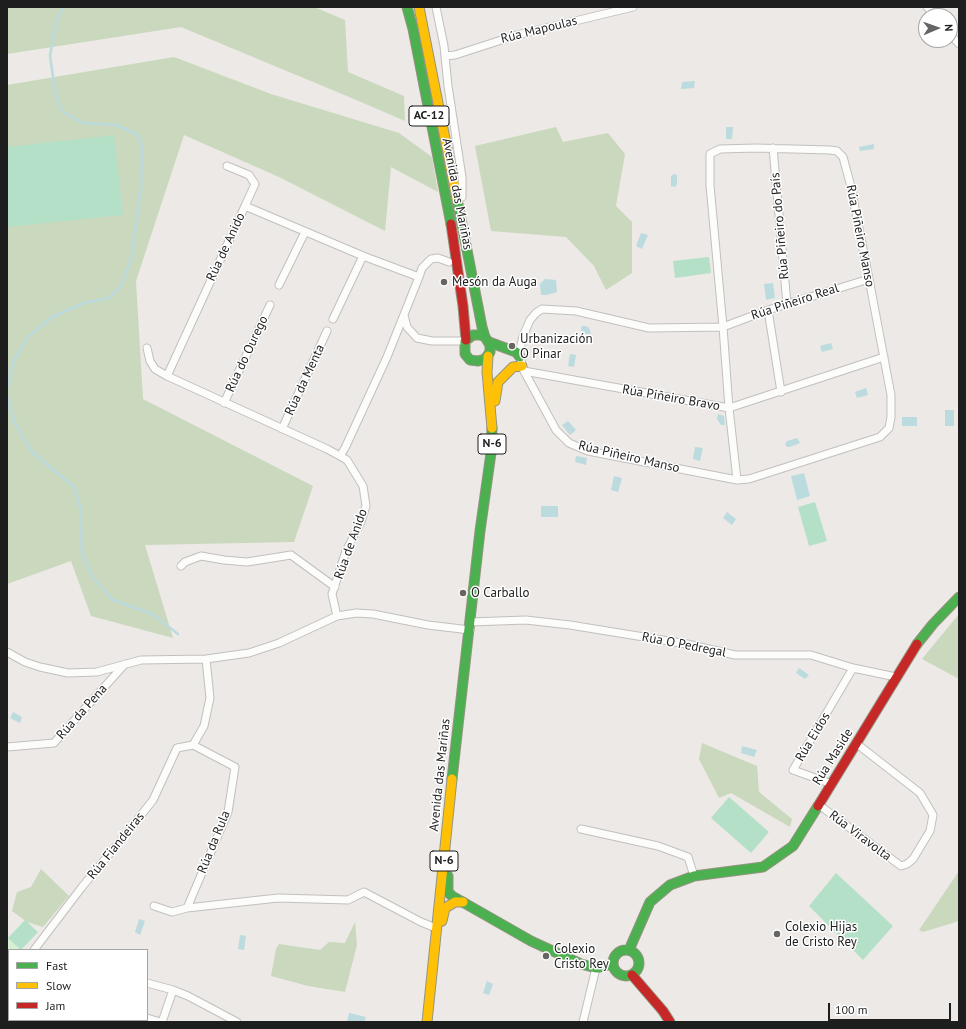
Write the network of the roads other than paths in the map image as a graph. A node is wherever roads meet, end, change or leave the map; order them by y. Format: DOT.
graph roads {
  1 [pos="407,7"];
  2 [pos="419,7"];
  3 [pos="436,7"];
  4 [pos="633,7"];
  5 [pos="445,56"];
  6 [pos="773,148"];
  7 [pos="227,166"];
  8 [pos="245,206"];
  9 [pos="462,225"];
  10 [pos="305,232"];
  11 [pos="454,243"];
  12 [pos="363,256"];
  13 [pos="449,262"];
  14 [pos="419,277"];
  15 [pos="869,279"];
  16 [pos="280,285"];
  17 [pos="787,304"];
  18 [pos="270,305"];
  19 [pos="463,306"];
  20 [pos="768,310"];
  21 [pos="404,315"];
  22 [pos="333,319"];
  23 [pos="722,327"];
  24 [pos="327,332"];
  25 [pos="487,339"];
  26 [pos="466,340"];
  27 [pos="147,348"];
  28 [pos="488,355"];
  29 [pos="884,357"];
  30 [pos="470,360"];
  31 [pos="520,365"];
  32 [pos="167,376"];
  33 [pos="781,392"];
  34 [pos="224,403"];
  35 [pos="729,408"];
  36 [pos="282,429"];
  37 [pos="492,432"];
  38 [pos="340,456"];
  39 [pos="737,480"];
  40 [pos="480,531"];
  41 [pos="181,566"];
  42 [pos="335,587"];
  43 [pos="959,597"];
  44 [pos="337,616"];
  45 [pos="470,626"];
  46 [pos="7,652"];
  47 [pos="206,659"];
  48 [pos="126,663"];
  49 [pos="853,668"];
  50 [pos="896,677"];
  51 [pos="857,744"];
  52 [pos="193,745"];
  53 [pos="7,747"];
  54 [pos="832,784"];
  55 [pos="451,795"];
  56 [pos="819,805"];
  57 [pos="580,829"];
  58 [pos="694,876"];
  59 [pos="463,902"];
  60 [pos="154,906"];
  61 [pos="187,908"];
  62 [pos="436,928"];
  63 [pos="35,949"];
  64 [pos="629,950"];
  65 [pos="613,964"];
  66 [pos="596,968"];
  67 [pos="632,974"];
  68 [pos="148,983"];
  69 [pos="173,990"];
  70 [pos="429,999"];
  71 [pos="148,1018"];
  72 [pos="161,1022"];
  73 [pos="237,1022"];
  74 [pos="427,1022"];
  75 [pos="584,1022"];
  76 [pos="670,1022"];
  1 -- 11 [label="main road, Avenida das Mariñas / AC-12"];
  2 -- 9 [label="main road, Avenida das Mariñas / AC-12"];
  3 -- 5 [label="street, Avenida das Mariñas"];
  4 -- 5 [label="street, Rúa Mapoulas"];
  5 -- 9 [label="street, Avenida das Mariñas"];
  6 -- 15 [label="street, Rúa Piñeiro Manso"];
  6 -- 17 [label="street, Rúa Piñeiro do País"];
  6 -- 23 [label="street, Rúa Piñeiro Manso"];
  7 -- 8 [label="street"];
  8 -- 10 [label="street, Rúa de Anido"];
  8 -- 32 [label="street, Rúa de Anido"];
  9 -- 25 [label="main road, Avenida das Mariñas / AC-12"];
  10 -- 12 [label="street, Rúa de Anido"];
  10 -- 16 [label="street"];
  11 -- 13 [label="street"];
  11 -- 19 [label="main road, Avenida das Mariñas / AC-12"];
  12 -- 14 [label="street, Rúa de Anido"];
  12 -- 22 [label="street"];
  13 -- 14 [label="street"];
  13 -- 19 [label="street"];
  14 -- 21 [label="street"];
  15 -- 17 [label="street, Rúa Piñeiro Real"];
  15 -- 29 [label="street, Rúa Piñeiro Manso"];
  17 -- 20 [label="street, Rúa Piñeiro Real"];
  18 -- 34 [label="street, Rúa do Ourego"];
  19 -- 26 [label="main road, Avenida das Mariñas / AC-12"];
  20 -- 23 [label="street, Rúa Piñeiro Real"];
  20 -- 33 [label="street"];
  21 -- 26 [label="street"];
  21 -- 38 [label="street"];
  23 -- 31 [label="street"];
  23 -- 35 [label="street"];
  24 -- 36 [label="street, Rúa da Menta"];
  25 -- 26 [label="main road"];
  25 -- 28 [label="main road, AC-12"];
  25 -- 31 [label="main road"];
  26 -- 30 [label="main road, AC-12"];
  27 -- 32 [label="street"];
  28 -- 30 [label="main road"];
  28 -- 31 [label="main road"];
  28 -- 37 [label="main road, Avenida das Mariñas / N-6"];
  29 -- 33 [label="street, Rúa Piñeiro Bravo"];
  29 -- 39 [label="street, Rúa Piñeiro Manso"];
  30 -- 40 [label="main road, Avenida das Mariñas / N-6"];
  31 -- 35 [label="street, Rúa Piñeiro Bravo"];
  31 -- 37 [label="main road"];
  31 -- 39 [label="street, Rúa Piñeiro Manso"];
  32 -- 34 [label="street, Rúa de Anido"];
  33 -- 35 [label="street, Rúa Piñeiro Bravo"];
  34 -- 36 [label="street, Rúa de Anido"];
  35 -- 39 [label="street"];
  36 -- 38 [label="street, Rúa de Anido"];
  37 -- 40 [label="main road, Avenida das Mariñas / N-6"];
  38 -- 42 [label="street, Rúa de Anido"];
  40 -- 45 [label="main road, Avenida das Mariñas / N-6"];
  41 -- 42 [label="street"];
  42 -- 44 [label="street, Rúa de Anido"];
  43 -- 50 [label="main road, Rúa Maside"];
  44 -- 45 [label="street, Rúa O Pedregal"];
  44 -- 47 [label="street, Rúa O Pedregal"];
  45 -- 49 [label="street, Rúa O Pedregal"];
  45 -- 55 [label="main road, Avenida das Mariñas / N-6"];
  46 -- 48 [label="street, Rúa O Pedregal"];
  47 -- 48 [label="street, Rúa O Pedregal"];
  47 -- 52 [label="street"];
  48 -- 53 [label="street, Rúa da Pena"];
  49 -- 50 [label="street, Rúa O Pedregal"];
  49 -- 54 [label="street, Rúa Eidos"];
  50 -- 51 [label="main road, Rúa Maside"];
  51 -- 54 [label="main road, Rúa Maside"];
  51 -- 56 [label="street, Rúa Viravolta"];
  52 -- 61 [label="street, Rúa da Rula"];
  52 -- 63 [label="street, Rúa Fiandeiras"];
  54 -- 56 [label="main road, Rúa Maside"];
  55 -- 59 [label="main road"];
  55 -- 62 [label="main road, Avenida das Mariñas / N-6"];
  56 -- 58 [label="main road, Rúa Maside"];
  57 -- 58 [label="street"];
  58 -- 64 [label="main road, Rúa Maside"];
  59 -- 66 [label="main road"];
  59 -- 70 [label="main road"];
  60 -- 61 [label="street"];
  61 -- 62 [label="street"];
  62 -- 70 [label="main road, Avenida das Mariñas / N-6"];
  64 -- 65 [label="main road"];
  64 -- 67 [label="main road"];
  65 -- 66 [label="main road"];
  65 -- 67 [label="main road"];
  66 -- 75 [label="street"];
  67 -- 76 [label="main road"];
  68 -- 69 [label="street"];
  69 -- 72 [label="street"];
  69 -- 73 [label="street"];
  70 -- 74 [label="main road, Avenida das Mariñas / N-6"];
  71 -- 72 [label="street"];
}
